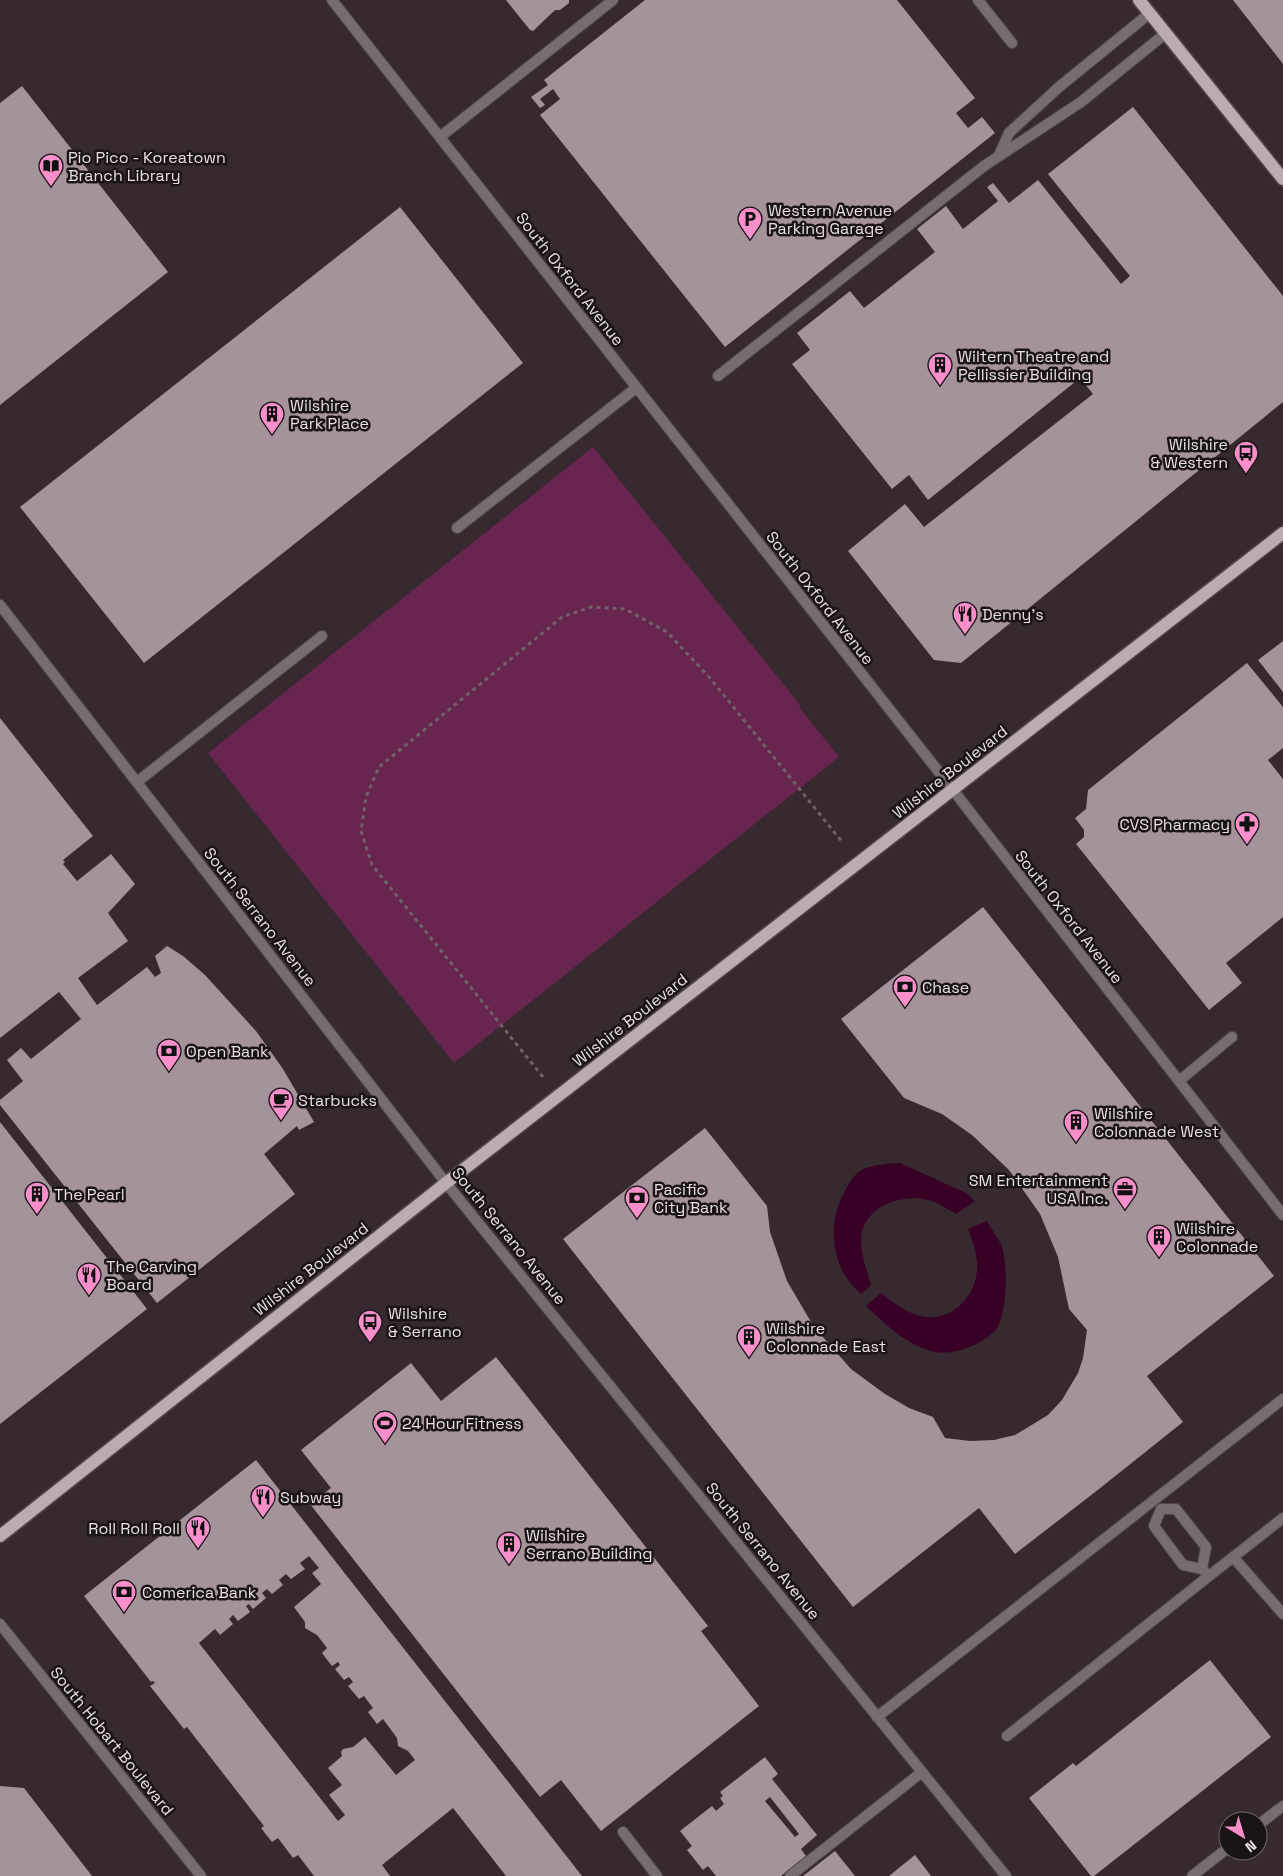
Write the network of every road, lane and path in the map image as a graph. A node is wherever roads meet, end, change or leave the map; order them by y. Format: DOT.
graph roads {
  1 [pos="332,0"];
  2 [pos="613,0"];
  3 [pos="978,0"];
  4 [pos="1139,0"];
  5 [pos="1150,13"];
  6 [pos="1166,33"];
  7 [pos="1012,43"];
  8 [pos="440,137"];
  9 [pos="998,156"];
  10 [pos="1283,178"];
  11 [pos="718,376"];
  12 [pos="636,388"];
  13 [pos="457,528"];
  14 [pos="1283,533"];
  15 [pos="0,605"];
  16 [pos="322,636"];
  17 [pos="137,782"];
  18 [pos="953,790"];
  19 [pos="860,862"];
  20 [pos="1232,1037"];
  21 [pos="1179,1081"];
  22 [pos="558,1096"];
  23 [pos="446,1182"];
  24 [pos="1283,1215"];
  25 [pos="1283,1399"];
  26 [pos="1154,1500"];
  27 [pos="1161,1509"];
  28 [pos="1283,1518"];
  29 [pos="0,1536"];
  30 [pos="1233,1556"];
  31 [pos="1205,1572"];
  32 [pos="1283,1614"];
  33 [pos="0,1624"];
  34 [pos="877,1716"];
  35 [pos="1007,1736"];
  36 [pos="922,1772"];
  37 [pos="1283,1806"];
  38 [pos="1268,1817"];
  39 [pos="623,1832"];
  40 [pos="1218,1856"];
  41 [pos="201,1876"];
  42 [pos="657,1876"];
  43 [pos="790,1876"];
  44 [pos="1006,1876"];
  45 [pos="1192,1876"];
  1 -- 8 [label="street, South Oxford Avenue"];
  2 -- 8 [label="street"];
  3 -- 7 [label="street"];
  4 -- 5 [label="main road"];
  5 -- 6 [label="main road"];
  5 -- 9 [label="street"];
  6 -- 9 [label="street"];
  6 -- 10 [label="main road"];
  8 -- 12 [label="street, South Oxford Avenue"];
  9 -- 11 [label="street"];
  12 -- 13 [label="street"];
  12 -- 18 [label="street, South Oxford Avenue"];
  14 -- 18 [label="main road, Wilshire Boulevard"];
  15 -- 17 [label="street, South Serrano Avenue"];
  16 -- 17 [label="street"];
  17 -- 23 [label="street, South Serrano Avenue"];
  18 -- 19 [label="main road, Wilshire Boulevard"];
  18 -- 21 [label="street, South Oxford Avenue"];
  19 -- 22 [label="main road, Wilshire Boulevard"];
  19 -- 22 [label="path"];
  20 -- 21 [label="street"];
  21 -- 24 [label="street, South Oxford Avenue"];
  22 -- 23 [label="main road, Wilshire Boulevard"];
  23 -- 29 [label="main road, Wilshire Boulevard"];
  23 -- 34 [label="street, South Serrano Avenue"];
  25 -- 26 [label="street"];
  26 -- 27 [label="street"];
  26 -- 34 [label="street"];
  27 -- 31 [label="street"];
  27 -- 31 [label="street"];
  28 -- 30 [label="street"];
  30 -- 31 [label="street"];
  30 -- 32 [label="street"];
  31 -- 35 [label="street"];
  33 -- 41 [label="street, South Hobart Boulevard"];
  34 -- 36 [label="street, South Serrano Avenue"];
  36 -- 43 [label="street"];
  36 -- 44 [label="street, South Serrano Avenue"];
  37 -- 38 [label="street"];
  39 -- 42 [label="street"];
  40 -- 45 [label="street"];
}
